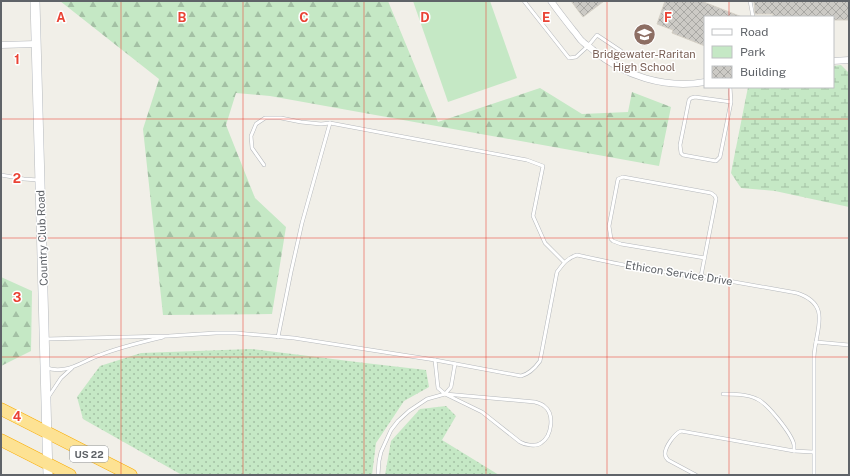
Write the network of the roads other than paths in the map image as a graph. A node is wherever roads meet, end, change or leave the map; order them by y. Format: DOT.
graph roads {
  1 [pos="35,1"];
  2 [pos="524,1"];
  3 [pos="551,1"];
  4 [pos="750,1"];
  5 [pos="753,16"];
  6 [pos="36,44"];
  7 [pos="1,45"];
  8 [pos="588,46"];
  9 [pos="849,60"];
  10 [pos="834,61"];
  11 [pos="612,64"];
  12 [pos="704,82"];
  13 [pos="730,88"];
  14 [pos="731,102"];
  15 [pos="330,123"];
  16 [pos="264,165"];
  17 [pos="1,175"];
  18 [pos="40,180"];
  19 [pos="704,258"];
  20 [pos="564,262"];
  21 [pos="701,276"];
  22 [pos="169,336"];
  23 [pos="278,337"];
  24 [pos="44,339"];
  25 [pos="816,342"];
  26 [pos="849,345"];
  27 [pos="435,360"];
  28 [pos="455,364"];
  29 [pos="45,367"];
  30 [pos="73,367"];
  31 [pos="445,394"];
  32 [pos="723,394"];
  33 [pos="46,399"];
  34 [pos="1,409"];
  35 [pos="48,433"];
  36 [pos="1,440"];
  37 [pos="794,451"];
  38 [pos="813,452"];
  39 [pos="48,469"];
  40 [pos="70,475"];
  41 [pos="131,475"];
  42 [pos="378,475"];
  43 [pos="696,475"];
  44 [pos="814,475"];
  1 -- 6 [label="street, Country Club Road"];
  2 -- 8 [label="lane"];
  3 -- 8 [label="street"];
  4 -- 5 [label="lane"];
  6 -- 7 [label="street"];
  6 -- 18 [label="street, Country Club Road"];
  8 -- 11 [label="street"];
  8 -- 11 [label="lane"];
  9 -- 10 [label="street"];
  11 -- 12 [label="street"];
  13 -- 14 [label="lane"];
  14 -- 14 [label="lane"];
  15 -- 16 [label="lane"];
  15 -- 20 [label="lane"];
  15 -- 23 [label="lane"];
  17 -- 18 [label="lane"];
  18 -- 24 [label="street, Country Club Road"];
  19 -- 19 [label="lane"];
  19 -- 21 [label="lane"];
  20 -- 21 [label="lane, Ethicon Service Drive"];
  20 -- 28 [label="lane"];
  21 -- 25 [label="lane, Ethicon Service Drive"];
  22 -- 23 [label="lane"];
  22 -- 24 [label="lane"];
  22 -- 30 [label="lane"];
  23 -- 27 [label="lane"];
  24 -- 29 [label="street, Country Club Road"];
  25 -- 26 [label="lane"];
  25 -- 38 [label="lane, Ethicon Service Drive"];
  27 -- 28 [label="lane"];
  27 -- 31 [label="lane"];
  28 -- 31 [label="lane"];
  29 -- 30 [label="lane"];
  29 -- 33 [label="street, Country Club Road"];
  30 -- 33 [label="lane"];
  31 -- 31 [label="lane"];
  31 -- 42 [label="lane"];
  32 -- 37 [label="lane"];
  33 -- 35 [label="street, Country Club Road"];
  34 -- 35 [label="highway, US 22"];
  35 -- 39 [label="street, Country Club Road"];
  35 -- 41 [label="highway, US 22"];
  36 -- 39 [label="highway, US 22"];
  37 -- 38 [label="lane"];
  37 -- 43 [label="lane"];
  38 -- 44 [label="lane, Ethicon Service Drive"];
  39 -- 40 [label="highway, US 22"];
}
